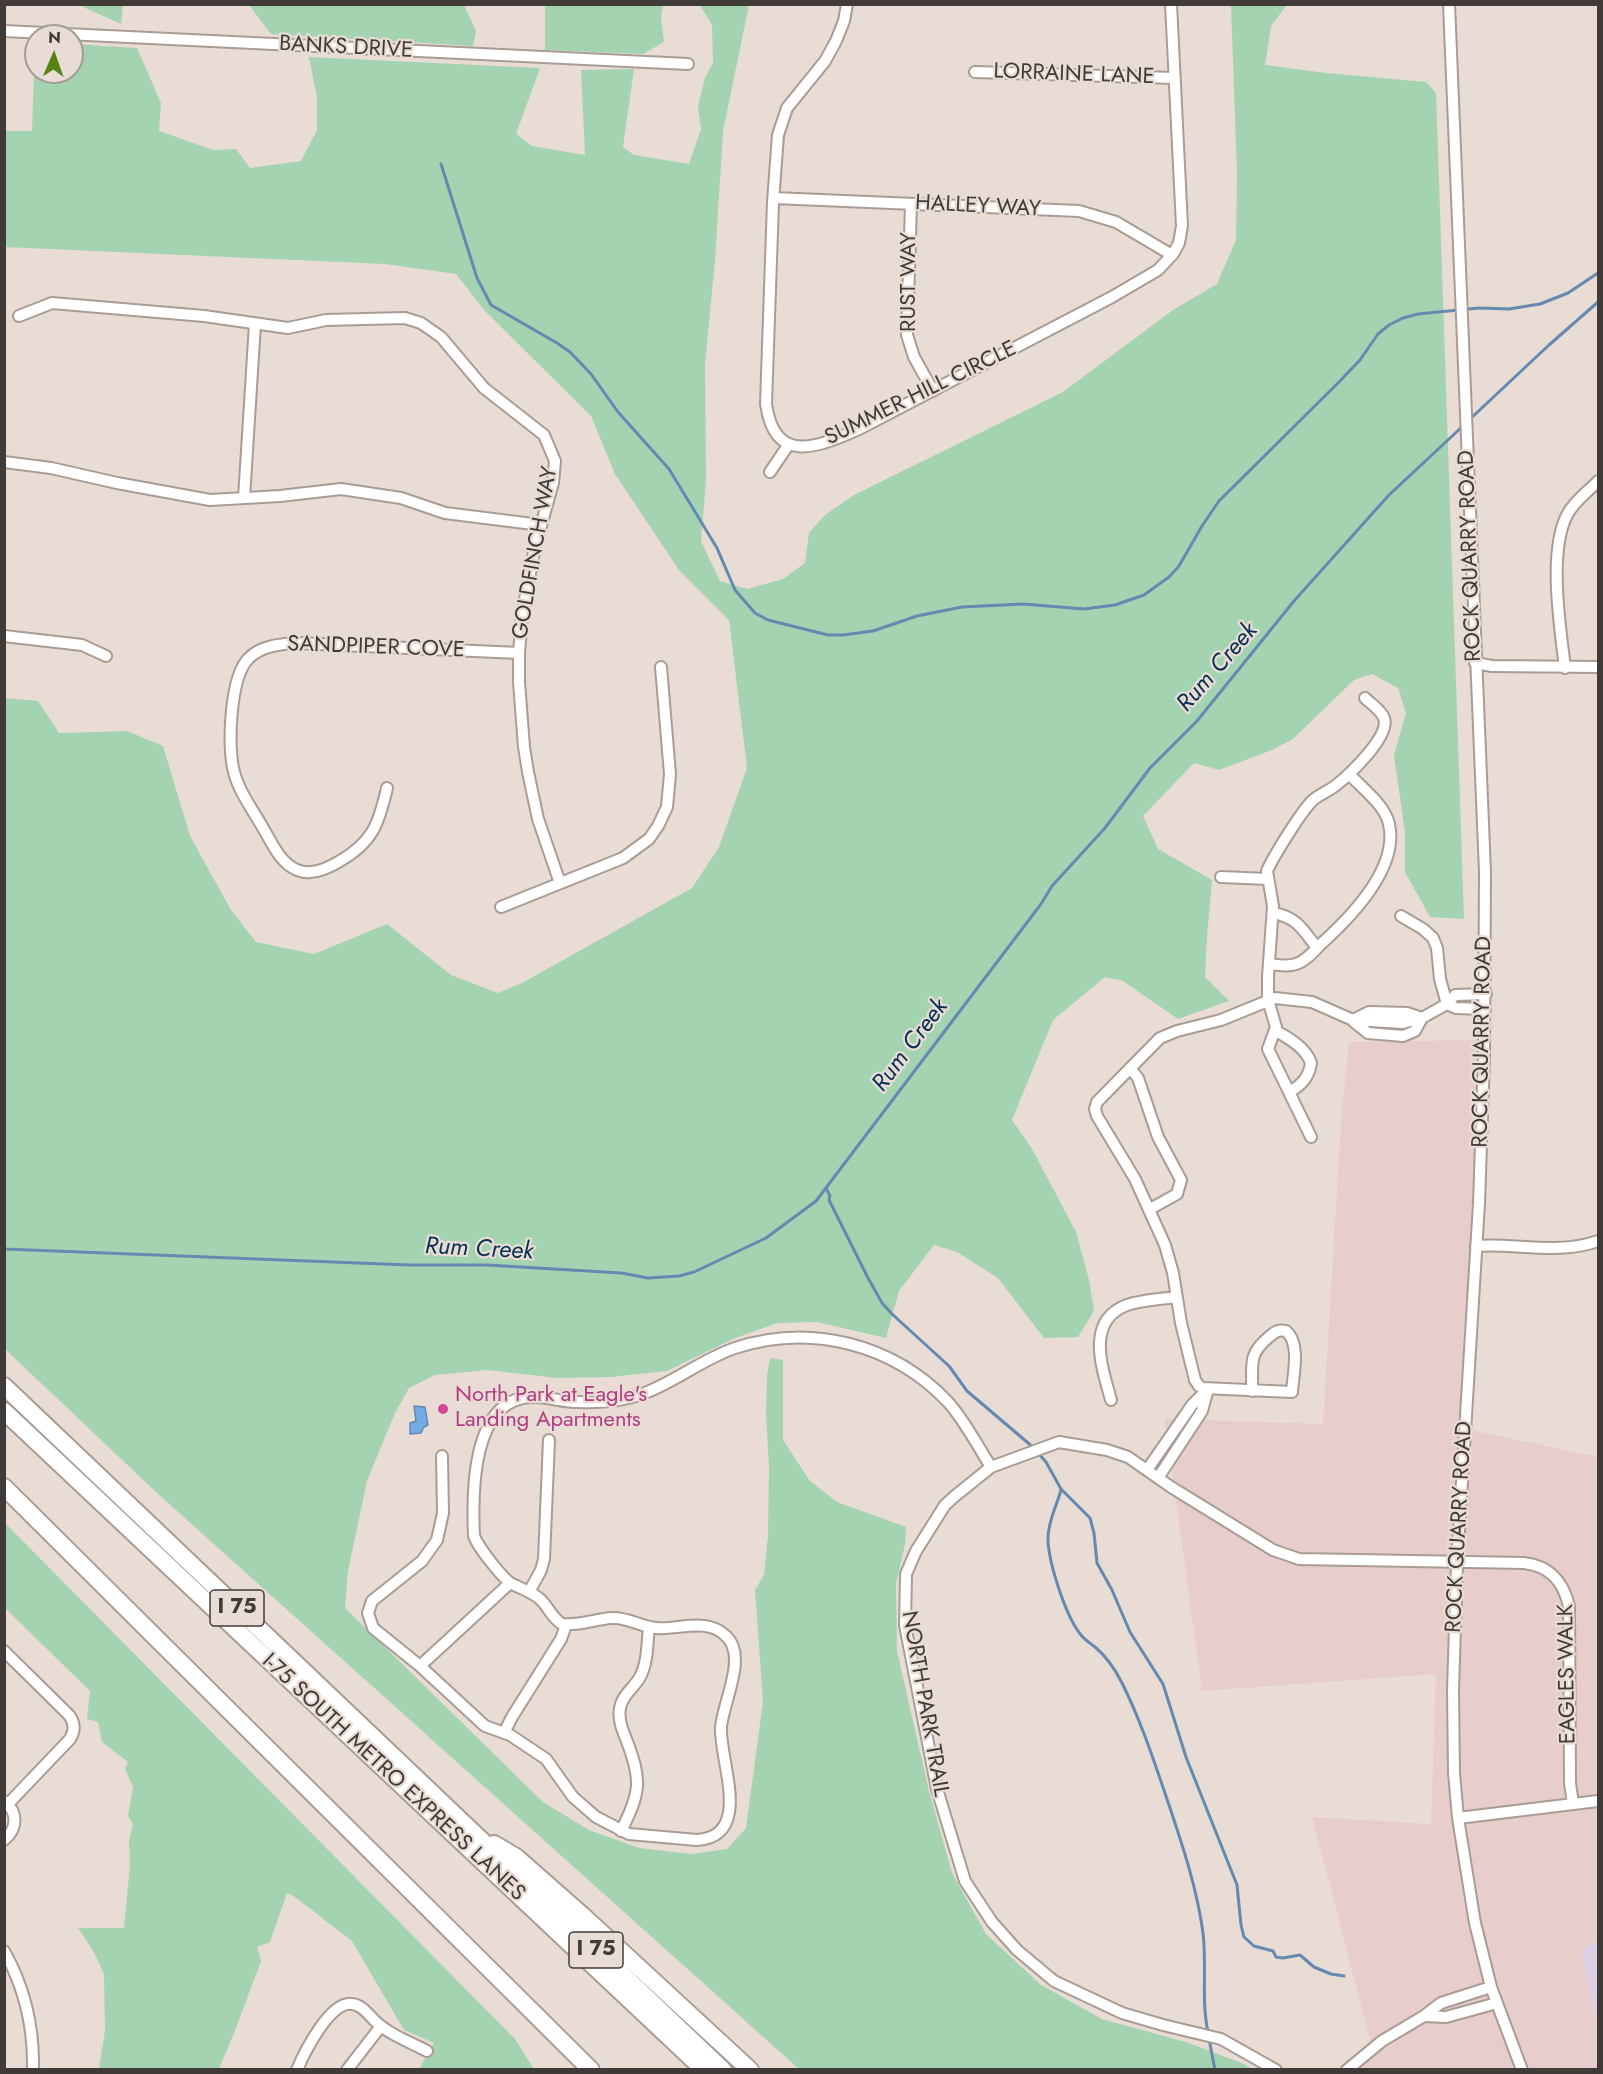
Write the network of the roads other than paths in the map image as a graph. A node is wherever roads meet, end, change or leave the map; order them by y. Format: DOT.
graph roads {
  1 [pos="847,4"];
  2 [pos="1171,4"];
  3 [pos="1449,4"];
  4 [pos="4,31"];
  5 [pos="688,64"];
  6 [pos="975,72"];
  7 [pos="1174,78"];
  8 [pos="774,198"];
  9 [pos="911,204"];
  10 [pos="1172,255"];
  11 [pos="19,316"];
  12 [pos="255,324"];
  13 [pos="933,391"];
  14 [pos="789,444"];
  15 [pos="4,462"];
  16 [pos="770,472"];
  17 [pos="1599,481"];
  18 [pos="244,498"];
  19 [pos="541,525"];
  20 [pos="4,636"];
  21 [pos="519,653"];
  22 [pos="106,656"];
  23 [pos="1475,663"];
  24 [pos="661,667"];
  25 [pos="1599,667"];
  26 [pos="1565,668"];
  27 [pos="1365,698"];
  28 [pos="1349,774"];
  29 [pos="387,788"];
  30 [pos="1221,877"];
  31 [pos="1268,879"];
  32 [pos="560,883"];
  33 [pos="501,907"];
  34 [pos="1273,913"];
  35 [pos="1401,916"];
  36 [pos="1317,948"];
  37 [pos="1269,964"];
  38 [pos="1486,994"];
  39 [pos="1268,1000"];
  40 [pos="1447,1004"];
  41 [pos="1485,1009"];
  42 [pos="1422,1018"];
  43 [pos="1353,1020"];
  44 [pos="1276,1031"];
  45 [pos="1130,1068"];
  46 [pos="1289,1092"];
  47 [pos="1311,1137"];
  48 [pos="1150,1209"];
  49 [pos="1599,1241"];
  50 [pos="1476,1246"];
  51 [pos="1177,1297"];
  52 [pos="4,1386"];
  53 [pos="1208,1389"];
  54 [pos="1252,1391"];
  55 [pos="1111,1400"];
  56 [pos="4,1411"];
  57 [pos="549,1440"];
  58 [pos="442,1456"];
  59 [pos="991,1467"];
  60 [pos="1147,1470"];
  61 [pos="1158,1478"];
  62 [pos="4,1487"];
  63 [pos="1457,1563"];
  64 [pos="510,1583"];
  65 [pos="529,1592"];
  66 [pos="566,1625"];
  67 [pos="649,1627"];
  68 [pos="5,1652"];
  69 [pos="420,1666"];
  70 [pos="504,1733"];
  71 [pos="1599,1801"];
  72 [pos="6,1803"];
  73 [pos="1573,1804"];
  74 [pos="1458,1818"];
  75 [pos="469,1830"];
  76 [pos="621,1831"];
  77 [pos="4,1840"];
  78 [pos="4,1950"];
  79 [pos="1491,1987"];
  80 [pos="1497,2003"];
  81 [pos="1424,2016"];
  82 [pos="381,2026"];
  83 [pos="427,2051"];
  84 [pos="33,2070"];
  85 [pos="297,2070"];
  86 [pos="347,2070"];
  87 [pos="591,2070"];
  88 [pos="704,2070"];
  89 [pos="723,2070"];
  90 [pos="750,2070"];
  91 [pos="1276,2070"];
  92 [pos="1347,2070"];
  93 [pos="1522,2070"];
  1 -- 8 [label="street"];
  2 -- 7 [label="street, SUMMER HILL CIRCLE"];
  3 -- 23 [label="street, ROCK QUARRY ROAD"];
  4 -- 5 [label="street, BANKS DRIVE"];
  6 -- 7 [label="street, LORRAINE LANE"];
  7 -- 10 [label="street, SUMMER HILL CIRCLE"];
  8 -- 9 [label="street, HALLEY WAY"];
  8 -- 14 [label="street"];
  9 -- 10 [label="street, HALLEY WAY"];
  9 -- 13 [label="street, RUST WAY"];
  10 -- 13 [label="street, SUMMER HILL CIRCLE"];
  11 -- 12 [label="street, GOLDFINCH WAY"];
  12 -- 18 [label="street"];
  12 -- 19 [label="street, GOLDFINCH WAY"];
  13 -- 14 [label="street, SUMMER HILL CIRCLE"];
  14 -- 16 [label="street"];
  15 -- 18 [label="street"];
  17 -- 26 [label="street"];
  18 -- 19 [label="street"];
  19 -- 21 [label="street, GOLDFINCH WAY"];
  20 -- 22 [label="street"];
  21 -- 29 [label="street, SANDPIPER COVE"];
  21 -- 32 [label="street, GOLDFINCH WAY"];
  23 -- 26 [label="street"];
  23 -- 38 [label="street, ROCK QUARRY ROAD"];
  24 -- 32 [label="street"];
  25 -- 26 [label="street"];
  27 -- 28 [label="street"];
  28 -- 31 [label="street"];
  28 -- 36 [label="street"];
  30 -- 31 [label="street"];
  31 -- 34 [label="street"];
  32 -- 33 [label="street"];
  34 -- 36 [label="street"];
  34 -- 37 [label="street"];
  35 -- 40 [label="street"];
  36 -- 37 [label="street"];
  37 -- 39 [label="street"];
  38 -- 40 [label="street"];
  38 -- 41 [label="street, ROCK QUARRY ROAD"];
  39 -- 43 [label="street"];
  39 -- 44 [label="street"];
  39 -- 45 [label="street"];
  40 -- 41 [label="street"];
  40 -- 42 [label="street"];
  41 -- 50 [label="street, ROCK QUARRY ROAD"];
  42 -- 43 [label="street"];
  42 -- 43 [label="street"];
  44 -- 46 [label="street"];
  44 -- 46 [label="street"];
  45 -- 48 [label="street"];
  45 -- 48 [label="street"];
  46 -- 47 [label="street"];
  48 -- 51 [label="street"];
  49 -- 50 [label="street"];
  50 -- 63 [label="street, ROCK QUARRY ROAD"];
  51 -- 53 [label="street"];
  51 -- 55 [label="street"];
  52 -- 75 [label="highway, I 75"];
  53 -- 54 [label="street"];
  53 -- 60 [label="street"];
  53 -- 61 [label="street"];
  54 -- 54 [label="street"];
  56 -- 88 [label="highway, I-75 SOUTH METRO EXPRESS LANES"];
  57 -- 65 [label="street"];
  58 -- 69 [label="street"];
  59 -- 60 [label="street, NORTH PARK TRAIL"];
  59 -- 64 [label="street"];
  59 -- 91 [label="street, NORTH PARK TRAIL"];
  60 -- 61 [label="street, NORTH PARK TRAIL"];
  61 -- 63 [label="street, NORTH PARK TRAIL"];
  62 -- 87 [label="highway"];
  63 -- 73 [label="street, EAGLES WALK"];
  63 -- 74 [label="street, ROCK QUARRY ROAD"];
  64 -- 65 [label="street"];
  64 -- 69 [label="street"];
  65 -- 66 [label="street"];
  66 -- 67 [label="street"];
  66 -- 70 [label="street"];
  67 -- 76 [label="street"];
  67 -- 76 [label="street"];
  68 -- 72 [label="street"];
  69 -- 70 [label="street"];
  70 -- 76 [label="street"];
  71 -- 73 [label="street"];
  72 -- 77 [label="street"];
  73 -- 74 [label="street"];
  74 -- 79 [label="street, ROCK QUARRY ROAD"];
  75 -- 89 [label="highway, I 75"];
  75 -- 90 [label="highway"];
  78 -- 84 [label="street"];
  79 -- 80 [label="street, ROCK QUARRY ROAD"];
  79 -- 81 [label="street"];
  80 -- 81 [label="street"];
  80 -- 93 [label="street, ROCK QUARRY ROAD"];
  81 -- 92 [label="street"];
  82 -- 83 [label="street"];
  82 -- 85 [label="street"];
  82 -- 86 [label="street"];
}
